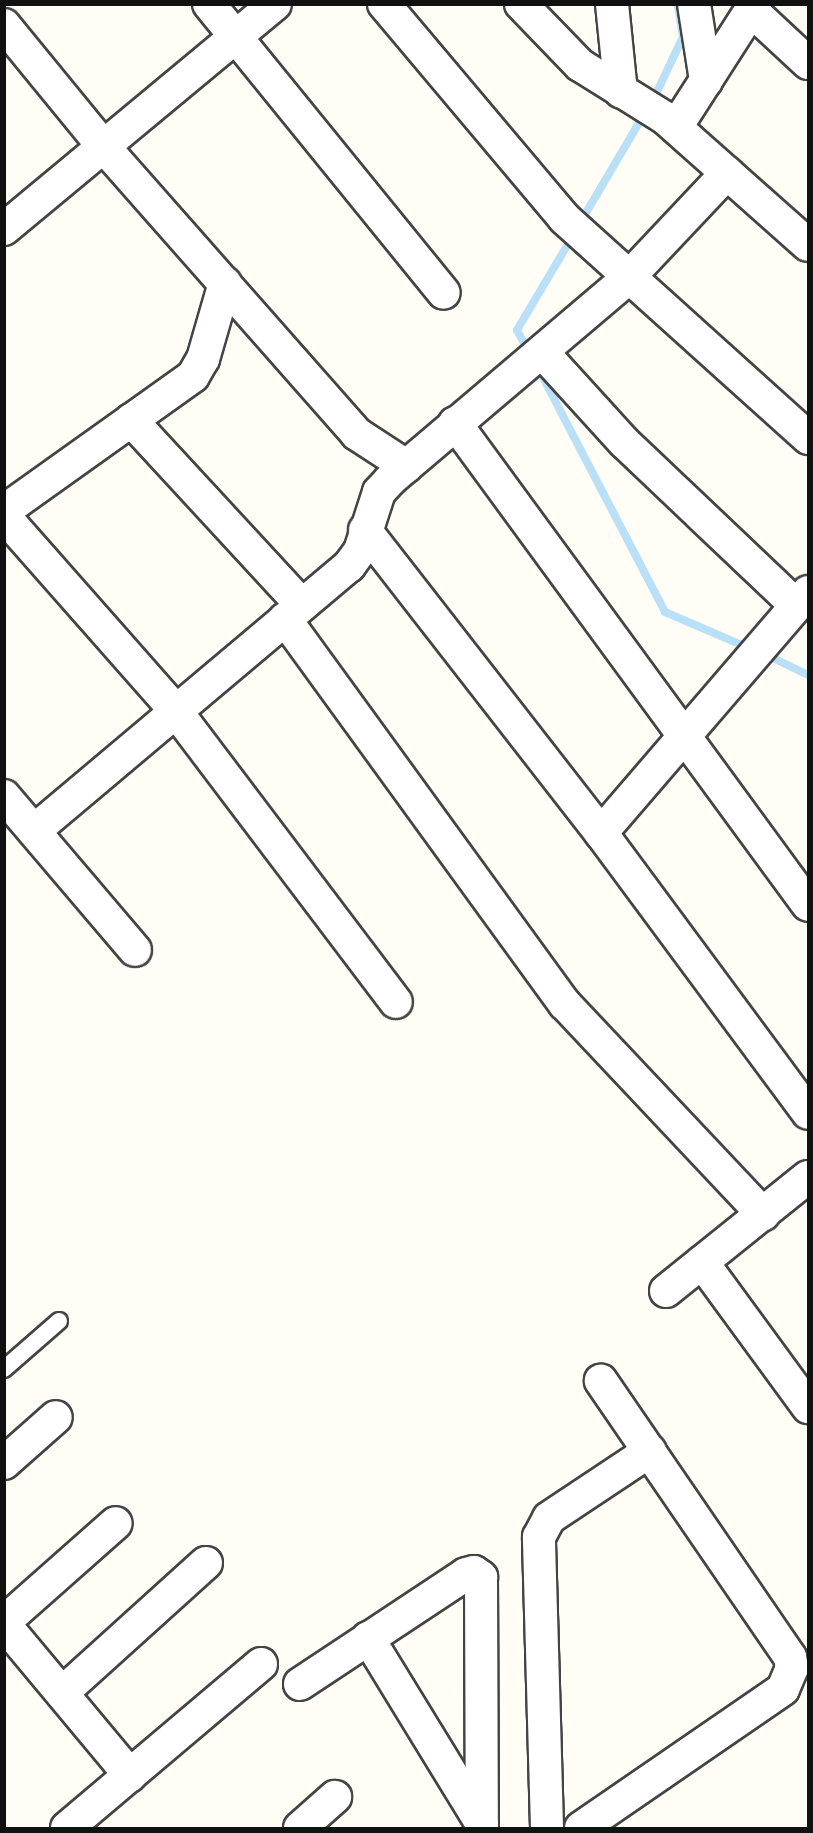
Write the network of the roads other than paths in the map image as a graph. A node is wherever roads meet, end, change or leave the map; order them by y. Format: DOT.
graph roads {
  1 [pos="209,4"];
  2 [pos="275,4"];
  3 [pos="384,4"];
  4 [pos="522,4"];
  5 [pos="612,4"];
  6 [pos="694,4"];
  7 [pos="753,7"];
  8 [pos="4,25"];
  9 [pos="237,36"];
  10 [pos="808,63"];
  11 [pos="706,81"];
  12 [pos="626,95"];
  13 [pos="671,122"];
  14 [pos="104,147"];
  15 [pos="727,173"];
  16 [pos="4,229"];
  17 [pos="808,245"];
  18 [pos="628,277"];
  19 [pos="225,283"];
  20 [pos="444,293"];
  21 [pos="531,361"];
  22 [pos="131,420"];
  23 [pos="455,423"];
  24 [pos="808,438"];
  25 [pos="406,466"];
  26 [pos="4,511"];
  27 [pos="4,516"];
  28 [pos="365,530"];
  29 [pos="802,599"];
  30 [pos="294,612"];
  31 [pos="175,710"];
  32 [pos="671,719"];
  33 [pos="4,796"];
  34 [pos="597,827"];
  35 [pos="34,831"];
  36 [pos="808,905"];
  37 [pos="135,950"];
  38 [pos="396,1002"];
  39 [pos="808,1113"];
  40 [pos="808,1177"];
  41 [pos="763,1214"];
  42 [pos="702,1263"];
  43 [pos="666,1291"];
  44 [pos="59,1321"];
  45 [pos="4,1369"];
  46 [pos="602,1381"];
  47 [pos="808,1407"];
  48 [pos="56,1418"];
  49 [pos="650,1451"];
  50 [pos="4,1463"];
  51 [pos="116,1523"];
  52 [pos="206,1563"];
  53 [pos="4,1623"];
  54 [pos="368,1638"];
  55 [pos="261,1664"];
  56 [pos="300,1684"];
  57 [pos="62,1693"];
  58 [pos="130,1775"];
  59 [pos="335,1797"];
  60 [pos="482,1827"];
  61 [pos="68,1828"];
  62 [pos="300,1828"];
  63 [pos="547,1828"];
  64 [pos="581,1828"];
  1 -- 9 [label="street"];
  2 -- 9 [label="street"];
  3 -- 18 [label="street"];
  4 -- 12 [label="street"];
  5 -- 12 [label="street"];
  6 -- 11 [label="street"];
  7 -- 10 [label="street"];
  7 -- 11 [label="street"];
  8 -- 14 [label="street"];
  9 -- 14 [label="street"];
  9 -- 20 [label="street"];
  11 -- 13 [label="street"];
  12 -- 13 [label="street"];
  13 -- 15 [label="street"];
  14 -- 16 [label="street"];
  14 -- 19 [label="street"];
  15 -- 17 [label="street"];
  15 -- 18 [label="street"];
  18 -- 21 [label="street"];
  18 -- 24 [label="street"];
  19 -- 22 [label="street"];
  19 -- 25 [label="street"];
  21 -- 23 [label="street"];
  21 -- 29 [label="street"];
  22 -- 26 [label="street"];
  22 -- 30 [label="street"];
  23 -- 25 [label="street"];
  23 -- 32 [label="street"];
  25 -- 28 [label="street"];
  27 -- 31 [label="street"];
  28 -- 30 [label="street"];
  28 -- 34 [label="street"];
  29 -- 32 [label="street"];
  30 -- 31 [label="street"];
  30 -- 41 [label="street"];
  31 -- 35 [label="street"];
  31 -- 38 [label="street"];
  32 -- 34 [label="street"];
  32 -- 36 [label="street"];
  33 -- 35 [label="street"];
  34 -- 39 [label="street"];
  35 -- 37 [label="street"];
  40 -- 41 [label="street"];
  41 -- 42 [label="street"];
  42 -- 43 [label="street"];
  42 -- 47 [label="street"];
  44 -- 45 [label="lane"];
  46 -- 49 [label="street"];
  48 -- 50 [label="street"];
  49 -- 63 [label="street"];
  49 -- 64 [label="street"];
  51 -- 53 [label="street"];
  52 -- 57 [label="street"];
  53 -- 57 [label="street"];
  54 -- 56 [label="street"];
  54 -- 60 [label="street"];
  54 -- 60 [label="street"];
  55 -- 58 [label="street"];
  57 -- 58 [label="street"];
  58 -- 61 [label="street"];
  59 -- 62 [label="street"];
}
